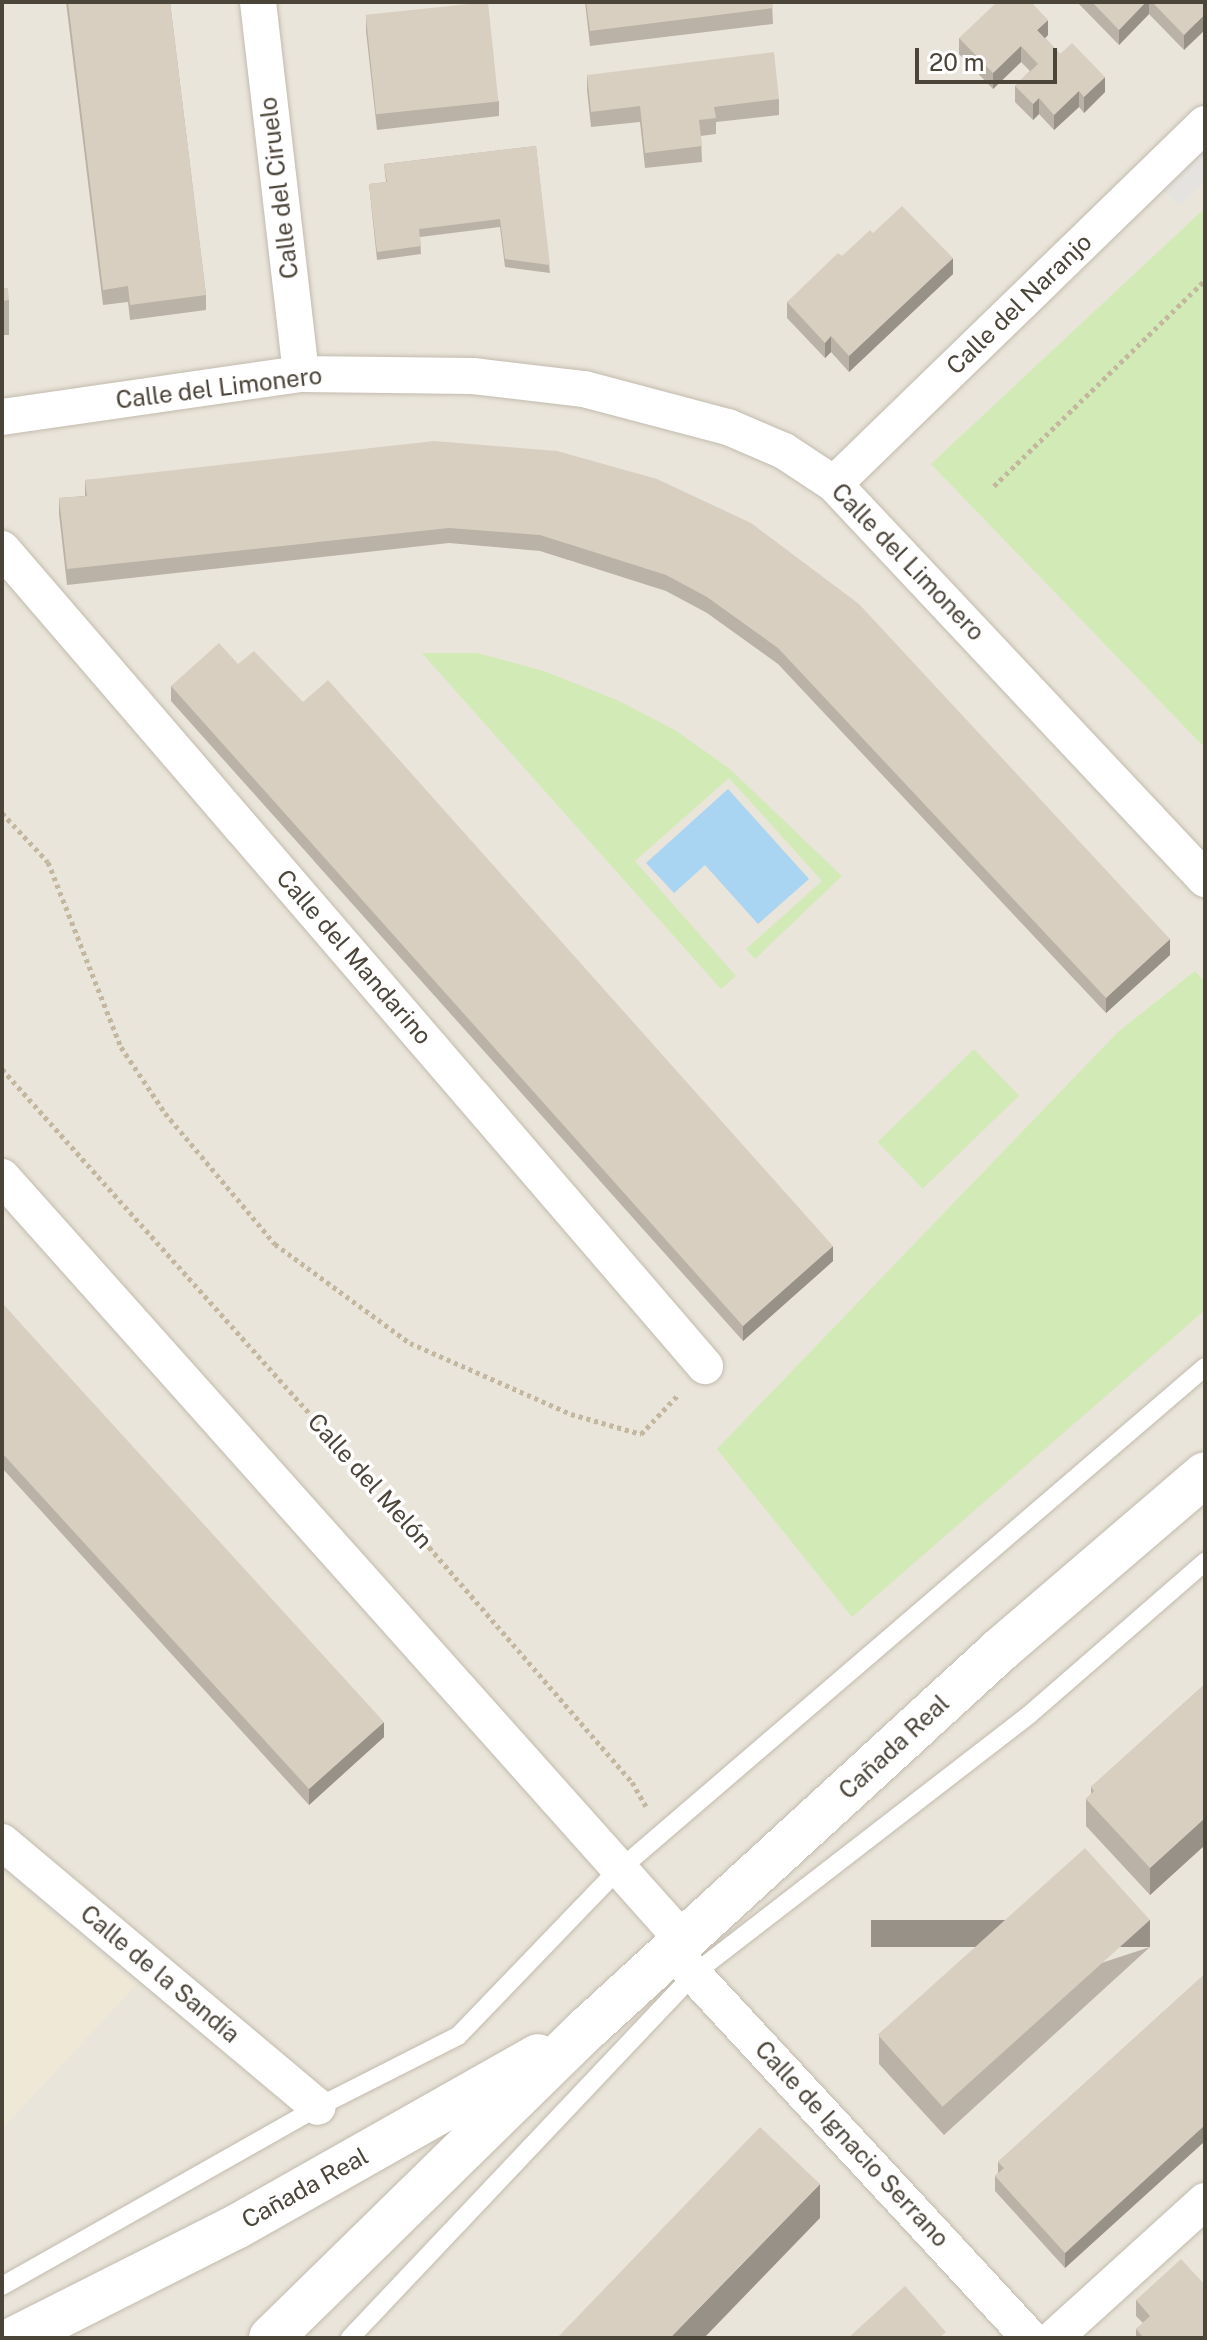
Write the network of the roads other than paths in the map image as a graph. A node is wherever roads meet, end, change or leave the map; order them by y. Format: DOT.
graph roads {
  1 [pos="258,2"];
  2 [pos="1205,124"];
  3 [pos="301,374"];
  4 [pos="2,417"];
  5 [pos="834,484"];
  6 [pos="2,549"];
  7 [pos="1205,879"];
  8 [pos="2,1177"];
  9 [pos="705,1366"];
  10 [pos="1205,1367"];
  11 [pos="1205,1474"];
  12 [pos="1205,1562"];
  13 [pos="2,1842"];
  14 [pos="621,1869"];
  15 [pos="683,1955"];
  16 [pos="589,2027"];
  17 [pos="318,2107"];
  18 [pos="1205,2201"];
  19 [pos="2,2286"];
  20 [pos="16,2338"];
  21 [pos="271,2338"];
  22 [pos="350,2338"];
  23 [pos="1030,2338"];
  24 [pos="1054,2338"];
  1 -- 3 [label="street, Calle del Ciruelo"];
  2 -- 5 [label="street, Calle del Naranjo"];
  3 -- 4 [label="street, Calle del Limonero"];
  3 -- 5 [label="street, Calle del Limonero"];
  5 -- 7 [label="street, Calle del Limonero"];
  6 -- 9 [label="street, Calle del Mandarino"];
  8 -- 14 [label="street"];
  10 -- 14 [label="lane"];
  11 -- 15 [label="street, Cañada Real"];
  12 -- 15 [label="lane"];
  13 -- 17 [label="street, Calle de la Sandía"];
  14 -- 15 [label="street"];
  14 -- 17 [label="lane"];
  15 -- 16 [label="street, Cañada Real"];
  15 -- 22 [label="lane"];
  15 -- 23 [label="street, Calle de Ignacio Serrano"];
  16 -- 20 [label="street, Cañada Real"];
  16 -- 21 [label="street, Cañada Real"];
  17 -- 19 [label="lane"];
  18 -- 24 [label="street"];
}
